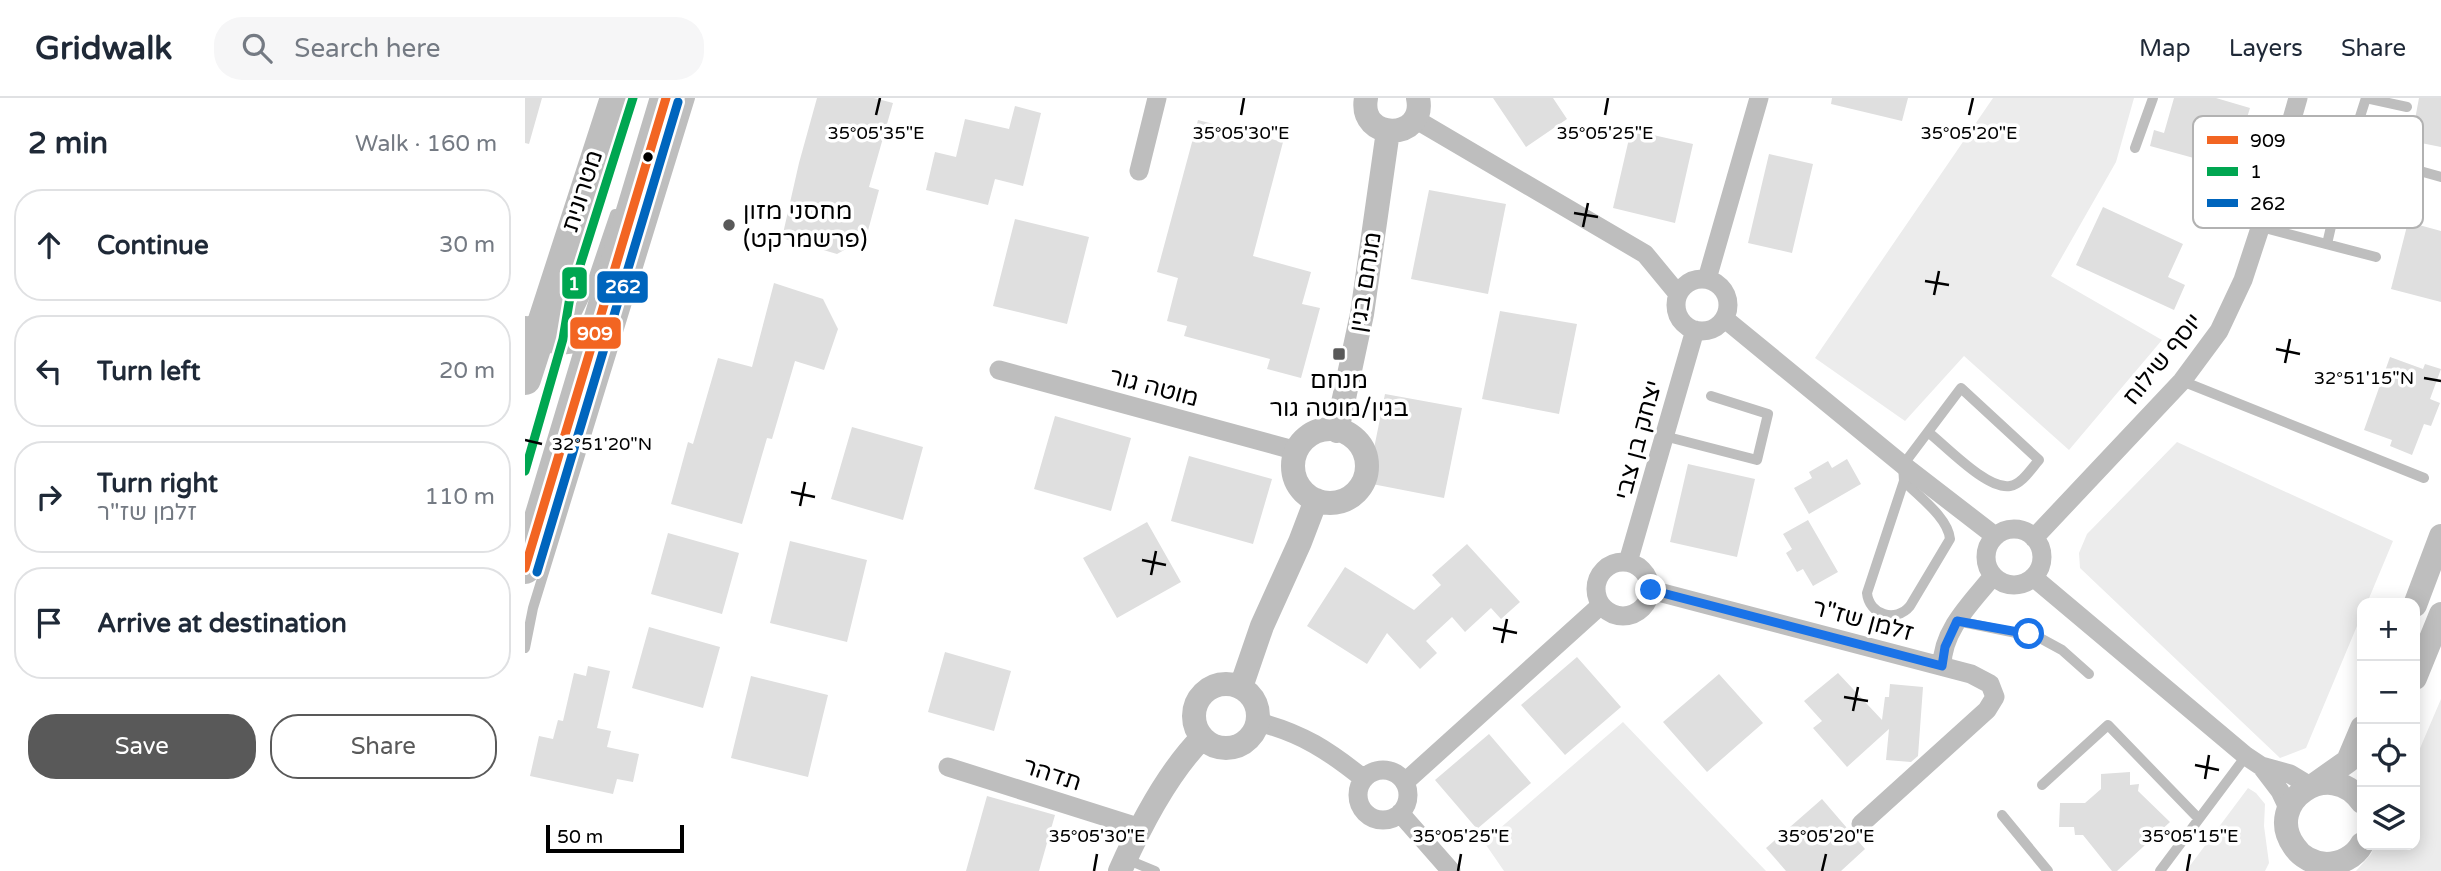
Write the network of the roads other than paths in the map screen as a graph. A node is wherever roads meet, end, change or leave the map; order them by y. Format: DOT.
graph roads {
  1 [pos="616,98"];
  2 [pos="633,98"];
  3 [pos="666,98"];
  4 [pos="690,98"];
  5 [pos="1157,98"];
  6 [pos="1366,98"];
  7 [pos="1759,98"];
  8 [pos="2153,98"];
  9 [pos="2298,98"];
  10 [pos="2366,98"];
  11 [pos="2407,107"];
  12 [pos="1416,109"];
  13 [pos="2293,116"];
  14 [pos="2360,116"];
  15 [pos="1388,131"];
  16 [pos="2135,148"];
  17 [pos="1139,171"];
  18 [pos="2423,172"];
  19 [pos="2441,177"];
  20 [pos="620,200"];
  21 [pos="2261,228"];
  22 [pos="2265,228"];
  23 [pos="2331,228"];
  24 [pos="2327,244"];
  25 [pos="2376,257"];
  26 [pos="562,259"];
  27 [pos="1707,279"];
  28 [pos="1678,293"];
  29 [pos="525,301"];
  30 [pos="1725,318"];
  31 [pos="597,325"];
  32 [pos="1695,330"];
  33 [pos="543,335"];
  34 [pos="999,370"];
  35 [pos="525,379"];
  36 [pos="2182,381"];
  37 [pos="1711,396"];
  38 [pos="1337,431"];
  39 [pos="1929,432"];
  40 [pos="1664,436"];
  41 [pos="1297,451"];
  42 [pos="525,471"];
  43 [pos="1903,473"];
  44 [pos="2424,478"];
  45 [pos="1316,500"];
  46 [pos="1995,536"];
  47 [pos="2441,536"];
  48 [pos="2034,538"];
  49 [pos="1628,562"];
  50 [pos="525,568"];
  51 [pos="1993,576"];
  52 [pos="2033,577"];
  53 [pos="1651,590"];
  54 [pos="2418,598"];
  55 [pos="1601,604"];
  56 [pos="533,608"];
  57 [pos="2441,614"];
  58 [pos="1957,621"];
  59 [pos="525,637"];
  60 [pos="525,648"];
  61 [pos="1942,666"];
  62 [pos="2420,666"];
  63 [pos="2089,674"];
  64 [pos="1241,687"];
  65 [pos="1258,722"];
  66 [pos="1202,737"];
  67 [pos="2357,740"];
  68 [pos="2254,761"];
  69 [pos="948,767"];
  70 [pos="1364,779"];
  71 [pos="1405,782"];
  72 [pos="2042,785"];
  73 [pos="2312,785"];
  74 [pos="2357,796"];
  75 [pos="2289,810"];
  76 [pos="1400,813"];
  77 [pos="2002,815"];
  78 [pos="2199,819"];
  79 [pos="1861,824"];
  80 [pos="1141,828"];
  81 [pos="2357,850"];
  82 [pos="1122,865"];
  83 [pos="2308,866"];
  84 [pos="1155,871"];
  85 [pos="1451,871"];
  86 [pos="2048,871"];
  87 [pos="2160,871"];
  1 -- 26 [label="highway"];
  2 -- 33 [label="lane, מטרונית"];
  3 -- 31 [label="highway"];
  4 -- 56 [label="lane"];
  5 -- 17 [label="street"];
  6 -- 15 [label="street"];
  7 -- 27 [label="street"];
  8 -- 16 [label="lane"];
  9 -- 13 [label="street, יוסף שילוח"];
  10 -- 11 [label="lane"];
  10 -- 14 [label="lane"];
  12 -- 15 [label="street"];
  12 -- 28 [label="street"];
  15 -- 38 [label="street, מנחם בגין"];
  18 -- 19 [label="lane"];
  20 -- 33 [label="lane, מטרונית"];
  21 -- 36 [label="street, יוסף שילוח"];
  22 -- 24 [label="lane"];
  23 -- 24 [label="lane"];
  24 -- 25 [label="lane"];
  26 -- 29 [label="highway"];
  26 -- 33 [label="highway"];
  27 -- 28 [label="street"];
  27 -- 30 [label="street"];
  28 -- 32 [label="street"];
  30 -- 32 [label="street"];
  30 -- 43 [label="street"];
  31 -- 33 [label="highway"];
  31 -- 50 [label="highway"];
  32 -- 40 [label="street, יצחק בן צבי"];
  33 -- 35 [label="highway"];
  33 -- 42 [label="lane, מטרונית"];
  34 -- 41 [label="street, מוטה גור"];
  36 -- 44 [label="lane"];
  36 -- 48 [label="street, יוסף שילוח"];
  37 -- 40 [label="lane"];
  38 -- 41 [label="street"];
  38 -- 45 [label="street"];
  39 -- 39 [label="lane"];
  39 -- 43 [label="lane"];
  40 -- 49 [label="street, יצחק בן צבי"];
  41 -- 45 [label="street"];
  43 -- 43 [label="lane"];
  43 -- 46 [label="street"];
  45 -- 64 [label="street"];
  46 -- 48 [label="street"];
  46 -- 51 [label="street"];
  47 -- 54 [label="street"];
  48 -- 52 [label="street"];
  49 -- 53 [label="street"];
  49 -- 55 [label="street"];
  51 -- 52 [label="street"];
  51 -- 58 [label="street"];
  52 -- 68 [label="street"];
  53 -- 55 [label="street"];
  53 -- 61 [label="street, זלמן שז\"ר"];
  55 -- 71 [label="street"];
  56 -- 59 [label="lane"];
  56 -- 60 [label="lane"];
  57 -- 62 [label="street"];
  58 -- 61 [label="street"];
  58 -- 63 [label="lane"];
  61 -- 79 [label="street, זלמן שז\"ר"];
  64 -- 65 [label="street"];
  64 -- 66 [label="street"];
  65 -- 66 [label="street"];
  65 -- 70 [label="street"];
  66 -- 80 [label="street"];
  67 -- 73 [label="street"];
  68 -- 73 [label="street"];
  68 -- 75 [label="street"];
  68 -- 78 [label="lane"];
  69 -- 80 [label="street, תדהר"];
  70 -- 71 [label="street"];
  70 -- 76 [label="street"];
  71 -- 76 [label="street"];
  72 -- 78 [label="lane"];
  73 -- 74 [label="street"];
  73 -- 75 [label="street"];
  75 -- 83 [label="street"];
  76 -- 85 [label="street"];
  77 -- 86 [label="lane"];
  78 -- 87 [label="lane"];
  80 -- 82 [label="street"];
  81 -- 83 [label="street"];
  82 -- 84 [label="lane"];
}
